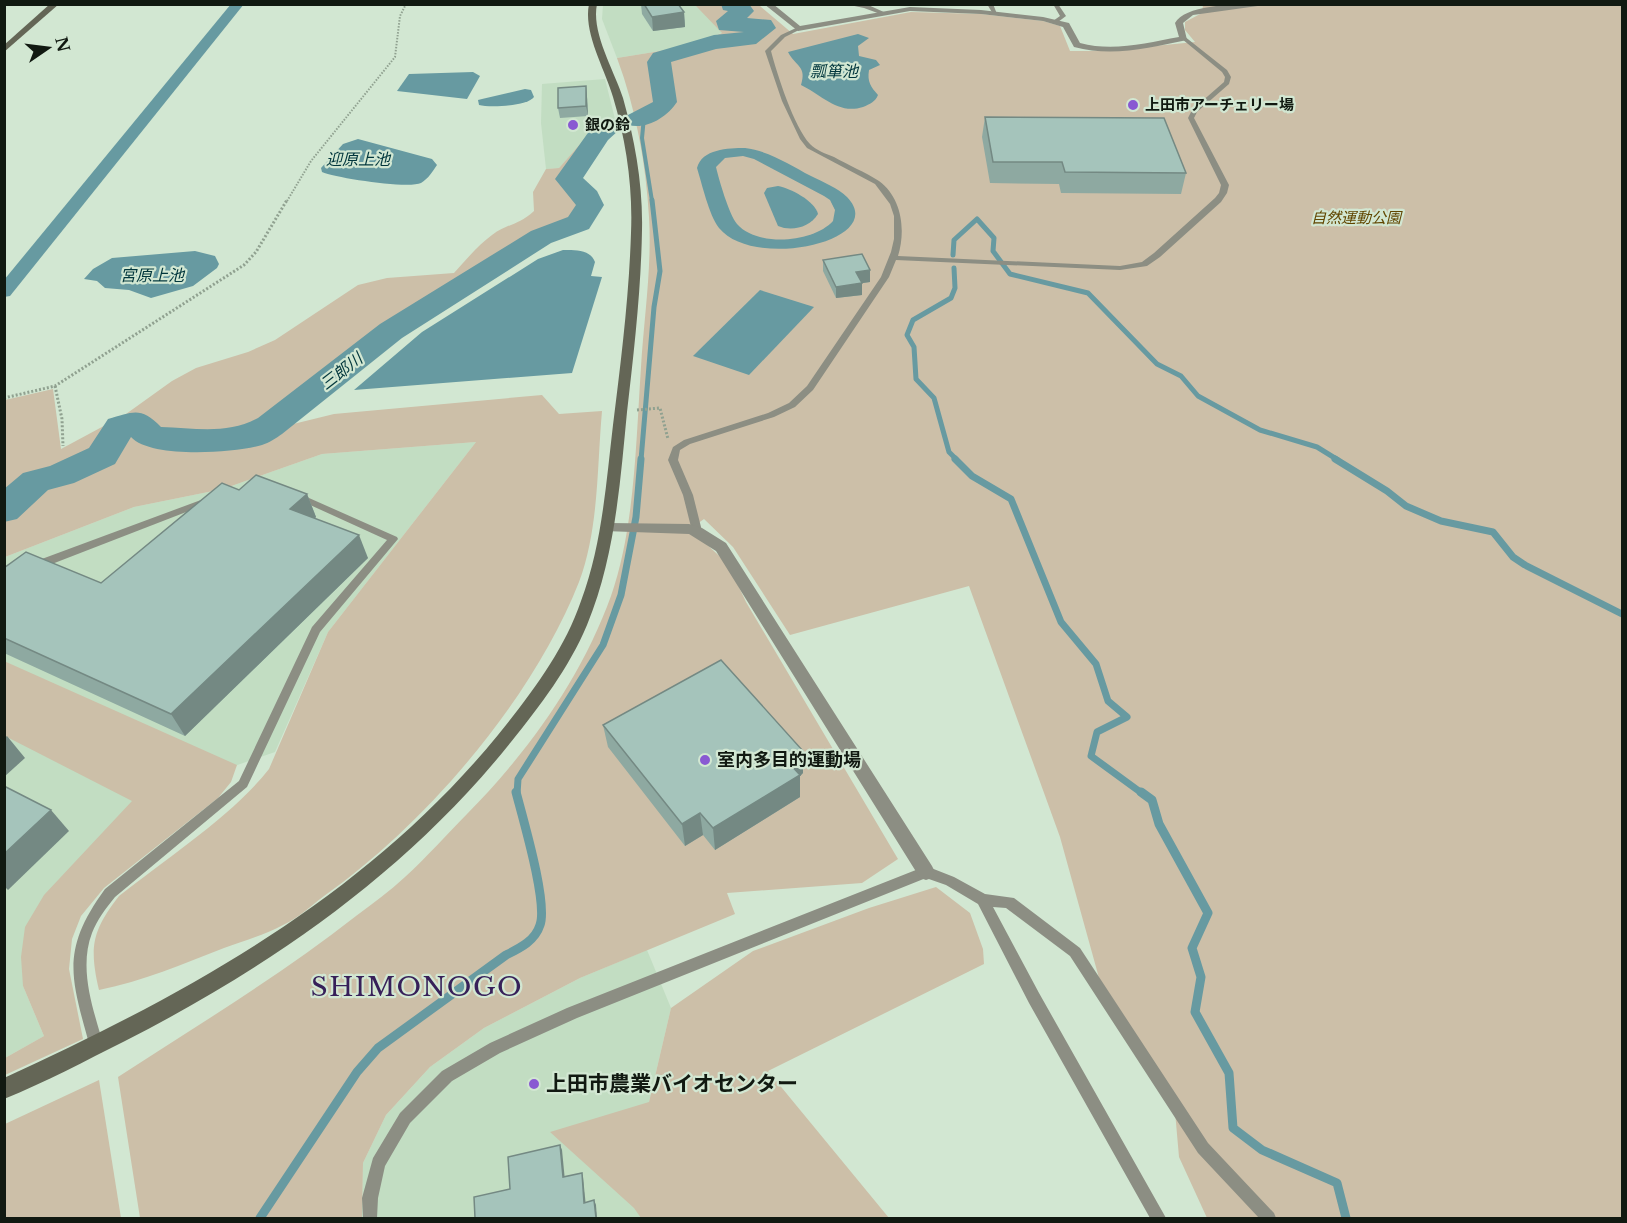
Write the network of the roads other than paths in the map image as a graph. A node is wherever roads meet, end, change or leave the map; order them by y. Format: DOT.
graph roads {
  1 [pos="55,4"];
  2 [pos="593,4"];
  3 [pos="768,4"];
  4 [pos="847,4"];
  5 [pos="990,4"];
  6 [pos="1055,4"];
  7 [pos="1268,4"];
  8 [pos="883,13"];
  9 [pos="995,14"];
  10 [pos="1056,21"];
  11 [pos="798,29"];
  12 [pos="1184,38"];
  13 [pos="4,50"];
  14 [pos="895,258"];
  15 [pos="288,492"];
  16 [pos="218,497"];
  17 [pos="609,528"];
  18 [pos="697,531"];
  19 [pos="25,570"];
  20 [pos="926,872"];
  21 [pos="983,900"];
  22 [pos="97,1047"];
  23 [pos="4,1089"];
  24 [pos="370,1218"];
  25 [pos="1158,1218"];
  26 [pos="1269,1218"];
  1 -- 13 [label="street"];
  2 -- 17 [label="street"];
  3 -- 11 [label="street"];
  4 -- 8 [label="lane"];
  5 -- 9 [label="lane"];
  6 -- 10 [label="lane"];
  7 -- 12 [label="street"];
  8 -- 9 [label="street"];
  8 -- 11 [label="street"];
  9 -- 10 [label="street"];
  10 -- 12 [label="street"];
  11 -- 14 [label="lane"];
  12 -- 14 [label="lane"];
  14 -- 18 [label="lane"];
  15 -- 22 [label="lane"];
  16 -- 19 [label="lane"];
  17 -- 18 [label="street"];
  17 -- 22 [label="street"];
  18 -- 20 [label="street"];
  20 -- 21 [label="lane"];
  20 -- 24 [label="lane"];
  21 -- 25 [label="lane"];
  21 -- 26 [label="lane"];
  22 -- 23 [label="street"];
}
